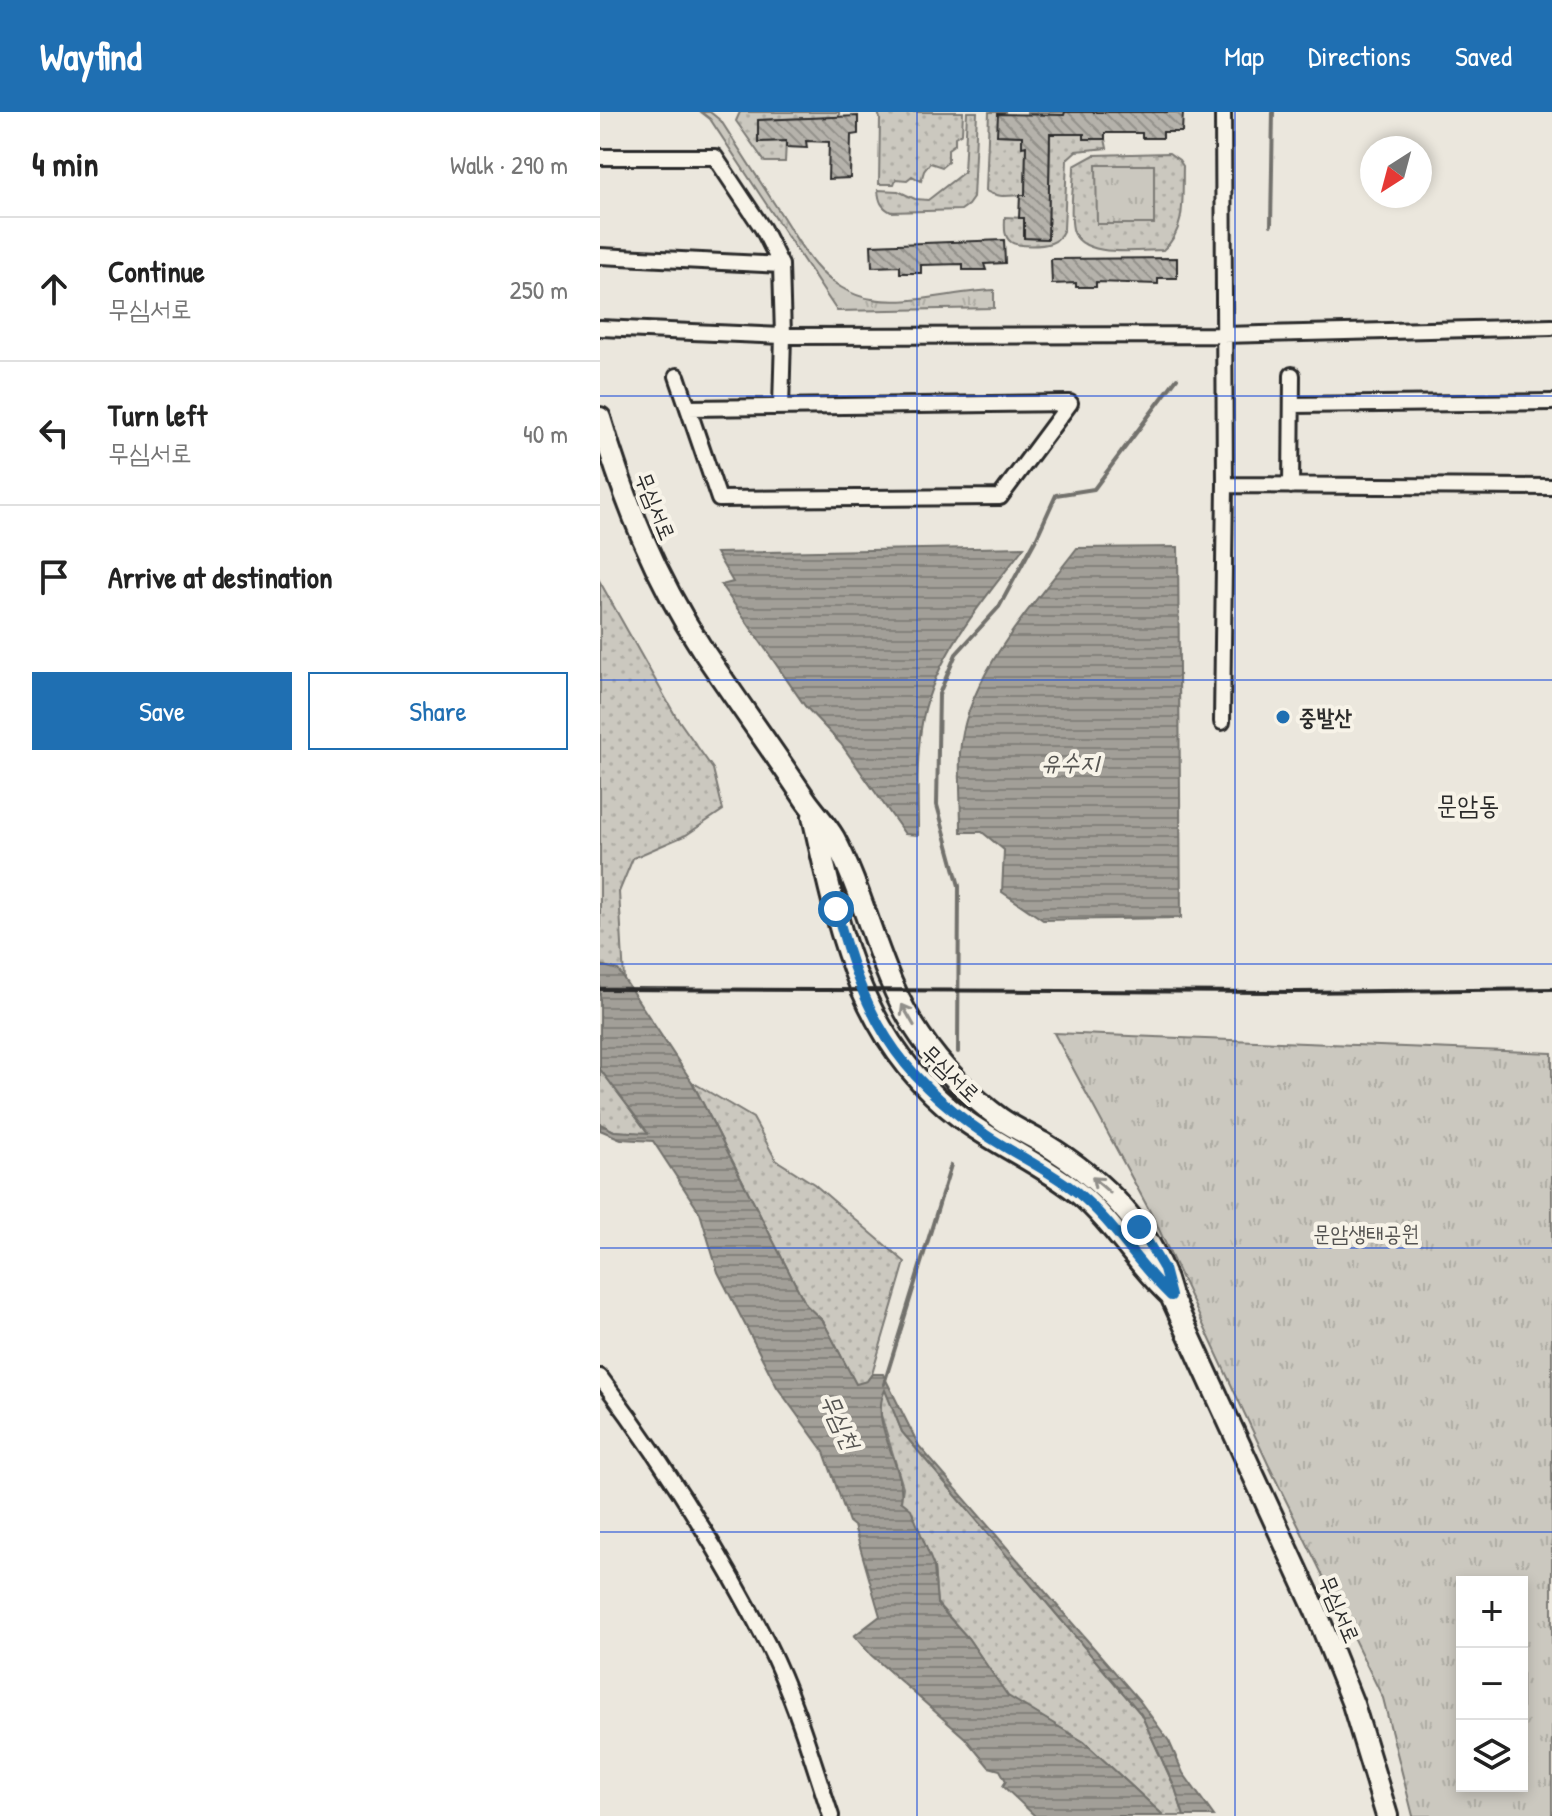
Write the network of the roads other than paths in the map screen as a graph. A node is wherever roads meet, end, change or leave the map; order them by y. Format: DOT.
graph roads {
  1 [pos="1223,112"];
  2 [pos="600,157"];
  3 [pos="600,256"];
  4 [pos="781,265"];
  5 [pos="1552,327"];
  6 [pos="600,328"];
  7 [pos="1223,335"];
  8 [pos="783,336"];
  9 [pos="1292,375"];
  10 [pos="677,376"];
  11 [pos="1552,402"];
  12 [pos="1292,405"];
  13 [pos="781,407"];
  14 [pos="688,408"];
  15 [pos="600,418"];
  16 [pos="1225,485"];
  17 [pos="1291,486"];
  18 [pos="1552,487"];
  19 [pos="1222,722"];
  20 [pos="811,807"];
  21 [pos="1171,1296"];
  22 [pos="600,1377"];
  23 [pos="831,1816"];
  24 [pos="1387,1816"];
  1 -- 7 [label="street"];
  2 -- 4 [label="street"];
  3 -- 4 [label="street"];
  4 -- 8 [label="street"];
  5 -- 7 [label="street"];
  6 -- 8 [label="street"];
  7 -- 8 [label="street"];
  7 -- 16 [label="street"];
  8 -- 13 [label="street"];
  9 -- 12 [label="street"];
  10 -- 14 [label="street"];
  11 -- 12 [label="street"];
  12 -- 17 [label="street"];
  13 -- 14 [label="street"];
  13 -- 14 [label="street"];
  15 -- 20 [label="street, 무심서로"];
  16 -- 17 [label="street"];
  16 -- 19 [label="street"];
  17 -- 18 [label="street"];
  21 -- 20 [label="street, 무심서로, one-way"];
  20 -- 21 [label="street, 무심서로"];
  21 -- 24 [label="street, 무심서로"];
  22 -- 23 [label="street"];
}
